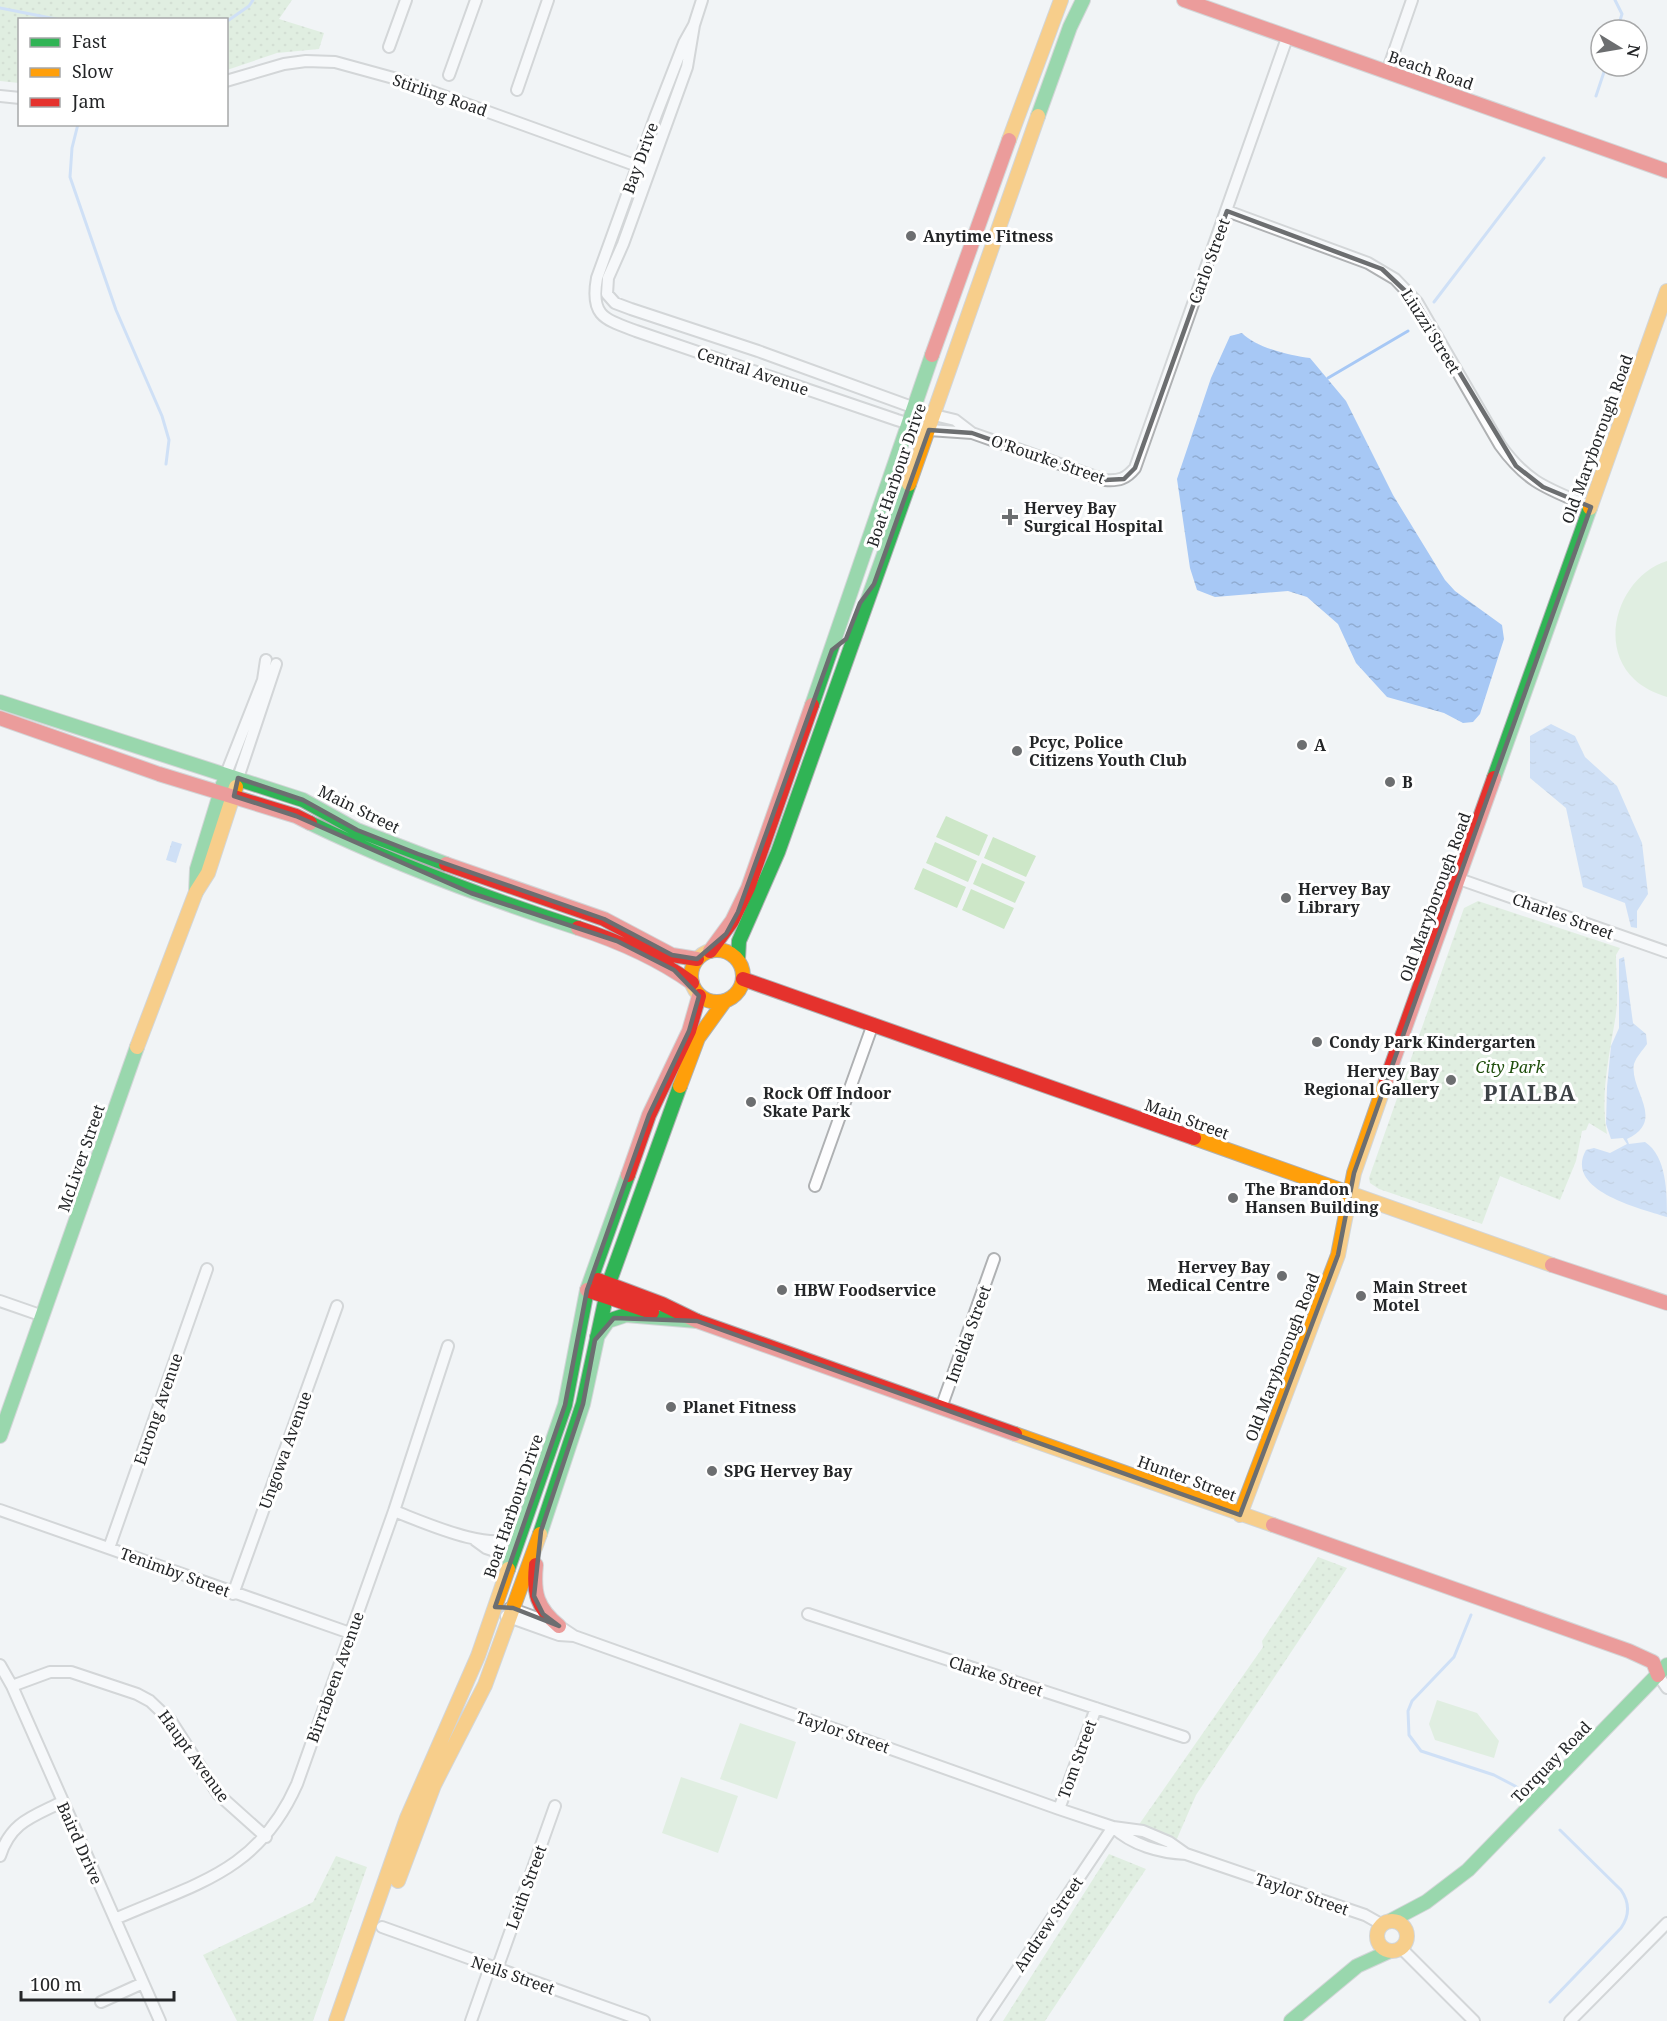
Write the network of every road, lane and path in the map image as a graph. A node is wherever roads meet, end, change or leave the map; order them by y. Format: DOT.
graph roads {
  1 [pos="406,0"];
  2 [pos="476,0"];
  3 [pos="548,0"];
  4 [pos="702,0"];
  5 [pos="1061,0"];
  6 [pos="1083,0"];
  7 [pos="1184,0"];
  8 [pos="1412,0"];
  9 [pos="694,24"];
  10 [pos="1287,38"];
  11 [pos="389,46"];
  12 [pos="1387,72"];
  13 [pos="449,75"];
  14 [pos="228,80"];
  15 [pos="517,90"];
  16 [pos="0,96"];
  17 [pos="18,98"];
  18 [pos="637,166"];
  19 [pos="649,170"];
  20 [pos="1667,171"];
  21 [pos="1227,211"];
  22 [pos="1667,291"];
  23 [pos="607,294"];
  24 [pos="594,295"];
  25 [pos="915,409"];
  26 [pos="934,415"];
  27 [pos="910,424"];
  28 [pos="929,430"];
  29 [pos="972,433"];
  30 [pos="1124,479"];
  31 [pos="1591,507"];
  32 [pos="874,584"];
  33 [pos="832,650"];
  34 [pos="271,662"];
  35 [pos="0,702"];
  36 [pos="0,718"];
  37 [pos="232,776"];
  38 [pos="227,794"];
  39 [pos="1459,879"];
  40 [pos="710,951"];
  41 [pos="1667,952"];
  42 [pos="697,959"];
  43 [pos="738,959"];
  44 [pos="743,979"];
  45 [pos="692,983"];
  46 [pos="699,996"];
  47 [pos="724,1002"];
  48 [pos="873,1024"];
  49 [pos="815,1186"];
  50 [pos="1350,1194"];
  51 [pos="994,1260"];
  52 [pos="207,1269"];
  53 [pos="589,1284"];
  54 [pos="1620,1289"];
  55 [pos="607,1290"];
  56 [pos="0,1301"];
  57 [pos="1667,1303"];
  58 [pos="337,1306"];
  59 [pos="1667,1312"];
  60 [pos="43,1316"];
  61 [pos="697,1321"];
  62 [pos="595,1340"];
  63 [pos="448,1346"];
  64 [pos="941,1408"];
  65 [pos="0,1436"];
  66 [pos="557,1485"];
  67 [pos="0,1510"];
  68 [pos="394,1511"];
  69 [pos="1240,1515"];
  70 [pos="541,1531"];
  71 [pos="522,1532"];
  72 [pos="475,1539"];
  73 [pos="109,1548"];
  74 [pos="513,1557"];
  75 [pos="233,1594"];
  76 [pos="495,1607"];
  77 [pos="512,1613"];
  78 [pos="808,1614"];
  79 [pos="559,1626"];
  80 [pos="351,1633"];
  81 [pos="574,1636"];
  82 [pos="0,1665"];
  83 [pos="1662,1670"];
  84 [pos="12,1686"];
  85 [pos="1667,1688"];
  86 [pos="1096,1708"];
  87 [pos="1184,1737"];
  88 [pos="62,1802"];
  89 [pos="555,1806"];
  90 [pos="1059,1809"];
  91 [pos="1113,1827"];
  92 [pos="266,1837"];
  93 [pos="0,1857"];
  94 [pos="1457,1880"];
  95 [pos="115,1919"];
  96 [pos="1667,1923"];
  97 [pos="382,1927"];
  98 [pos="1383,1927"];
  99 [pos="1407,1935"];
  100 [pos="1395,1949"];
  101 [pos="1357,1966"];
  102 [pos="493,1968"];
  103 [pos="143,1983"];
  104 [pos="101,2002"];
  105 [pos="160,2021"];
  106 [pos="336,2021"];
  107 [pos="349,2021"];
  108 [pos="471,2021"];
  109 [pos="644,2021"];
  110 [pos="983,2021"];
  111 [pos="1291,2021"];
  112 [pos="1474,2021"];
  113 [pos="1570,2021"];
  1 -- 11 [label="street"];
  2 -- 13 [label="street"];
  3 -- 15 [label="street"];
  4 -- 9 [label="street, Bay Drive"];
  5 -- 25 [label="main road, Boat Harbour Drive"];
  6 -- 26 [label="main road, Boat Harbour Drive"];
  7 -- 10 [label="main road, Beach Road"];
  8 -- 12 [label="street"];
  9 -- 18 [label="street, Bay Drive"];
  9 -- 19 [label="street, Bay Drive"];
  10 -- 12 [label="main road, Beach Road"];
  10 -- 21 [label="street, Carlo Street"];
  12 -- 20 [label="main road, Beach Road"];
  14 -- 18 [label="street, Stirling Road"];
  16 -- 17 [label="street"];
  18 -- 19 [label="street, Stirling Road"];
  18 -- 24 [label="street, Bay Drive"];
  19 -- 23 [label="street, Bay Drive"];
  21 -- 30 [label="street, Carlo Street"];
  21 -- 31 [label="street, Liuzzi Street"];
  22 -- 31 [label="main road, Old Maryborough Road"];
  23 -- 25 [label="street, Central Avenue"];
  24 -- 27 [label="street, Central Avenue"];
  25 -- 26 [label="street, Central Avenue"];
  25 -- 27 [label="main road, Boat Harbour Drive"];
  26 -- 28 [label="main road, Boat Harbour Drive"];
  26 -- 29 [label="street, O'Rourke Street"];
  27 -- 28 [label="street, Central Avenue"];
  27 -- 33 [label="main road, Boat Harbour Drive"];
  28 -- 29 [label="street, O'Rourke Street"];
  28 -- 32 [label="main road, Boat Harbour Drive"];
  29 -- 30 [label="street, O'Rourke Street"];
  31 -- 39 [label="main road, Old Maryborough Road"];
  32 -- 33 [label="main road"];
  32 -- 43 [label="main road, Boat Harbour Drive"];
  33 -- 40 [label="main road, Boat Harbour Drive"];
  34 -- 37 [label="street, McLiver Street"];
  35 -- 37 [label="main road, Main Street"];
  36 -- 38 [label="main road, Main Street"];
  37 -- 38 [label="main road, McLiver Street"];
  37 -- 42 [label="main road, Main Street"];
  38 -- 45 [label="main road, Main Street"];
  38 -- 60 [label="main road, McLiver Street"];
  39 -- 41 [label="street, Charles Street"];
  39 -- 50 [label="main road, Old Maryborough Road"];
  40 -- 42 [label="main road"];
  40 -- 43 [label="main road"];
  42 -- 45 [label="main road"];
  43 -- 44 [label="main road"];
  44 -- 47 [label="main road"];
  44 -- 48 [label="main road, Main Street"];
  45 -- 46 [label="main road"];
  46 -- 47 [label="main road"];
  46 -- 53 [label="main road, Boat Harbour Drive"];
  47 -- 55 [label="main road, Boat Harbour Drive"];
  48 -- 49 [label="street"];
  48 -- 50 [label="main road, Main Street"];
  50 -- 54 [label="main road, Main Street"];
  50 -- 69 [label="main road, Old Maryborough Road"];
  51 -- 64 [label="street, Imelda Street"];
  52 -- 73 [label="street, Eurong Avenue"];
  53 -- 55 [label="main road, Hunter Street"];
  53 -- 71 [label="main road, Boat Harbour Drive"];
  54 -- 57 [label="main road, Main Street"];
  54 -- 59 [label="main road, Main Street"];
  55 -- 61 [label="main road, Hunter Street"];
  55 -- 62 [label="main road, Boat Harbour Drive"];
  56 -- 60 [label="street"];
  58 -- 75 [label="street, Ungowa Avenue"];
  60 -- 65 [label="main road, McLiver Street"];
  61 -- 62 [label="main road"];
  61 -- 64 [label="main road, Hunter Street"];
  62 -- 66 [label="main road, Boat Harbour Drive"];
  63 -- 68 [label="street, Birrabeen Avenue"];
  64 -- 69 [label="main road, Hunter Street"];
  66 -- 70 [label="main road, Boat Harbour Drive"];
  66 -- 74 [label="main road"];
  67 -- 73 [label="street, Tenimby Street"];
  68 -- 72 [label="street"];
  68 -- 80 [label="street, Birrabeen Avenue"];
  69 -- 83 [label="main road, Hunter Street"];
  70 -- 77 [label="main road, Boat Harbour Drive"];
  70 -- 79 [label="main road"];
  71 -- 72 [label="street"];
  71 -- 74 [label="main road, Boat Harbour Drive"];
  72 -- 74 [label="street"];
  73 -- 75 [label="street, Tenimby Street"];
  74 -- 76 [label="main road, Boat Harbour Drive"];
  75 -- 80 [label="street, Tenimby Street"];
  76 -- 77 [label="street, Taylor Street"];
  76 -- 106 [label="main road, Boat Harbour Drive"];
  77 -- 79 [label="street, Taylor Street"];
  77 -- 81 [label="street, Taylor Street"];
  77 -- 97 [label="main road, Boat Harbour Drive"];
  78 -- 86 [label="street, Clarke Street"];
  79 -- 81 [label="street, Taylor Street"];
  80 -- 92 [label="street, Birrabeen Avenue"];
  81 -- 90 [label="street, Taylor Street"];
  82 -- 84 [label="street, Baird Drive"];
  83 -- 85 [label="street"];
  83 -- 94 [label="main road, Torquay Road"];
  84 -- 88 [label="street, Baird Drive"];
  84 -- 92 [label="street, Haupt Avenue"];
  86 -- 87 [label="street, Clarke Street"];
  86 -- 90 [label="street, Tom Street"];
  88 -- 93 [label="street"];
  88 -- 95 [label="street, Baird Drive"];
  89 -- 102 [label="street, Leith Street"];
  90 -- 91 [label="street, Taylor Street"];
  91 -- 98 [label="street, Taylor Street"];
  91 -- 110 [label="street, Andrew Street"];
  92 -- 95 [label="street, Birrabeen Avenue"];
  94 -- 98 [label="main road, Torquay Road"];
  94 -- 99 [label="main road, Torquay Road"];
  95 -- 103 [label="street, Baird Drive"];
  96 -- 113 [label="street"];
  97 -- 102 [label="street, Neils Street"];
  97 -- 107 [label="main road, Boat Harbour Drive"];
  98 -- 99 [label="main road"];
  98 -- 100 [label="main road"];
  98 -- 101 [label="main road, Torquay Road"];
  99 -- 100 [label="main road, Torquay Road"];
  100 -- 101 [label="main road, Torquay Road"];
  100 -- 112 [label="street"];
  101 -- 111 [label="main road, Torquay Road"];
  102 -- 108 [label="street, Leith Street"];
  102 -- 109 [label="street, Neils Street"];
  103 -- 104 [label="street"];
  103 -- 105 [label="street, Baird Drive"];
}
